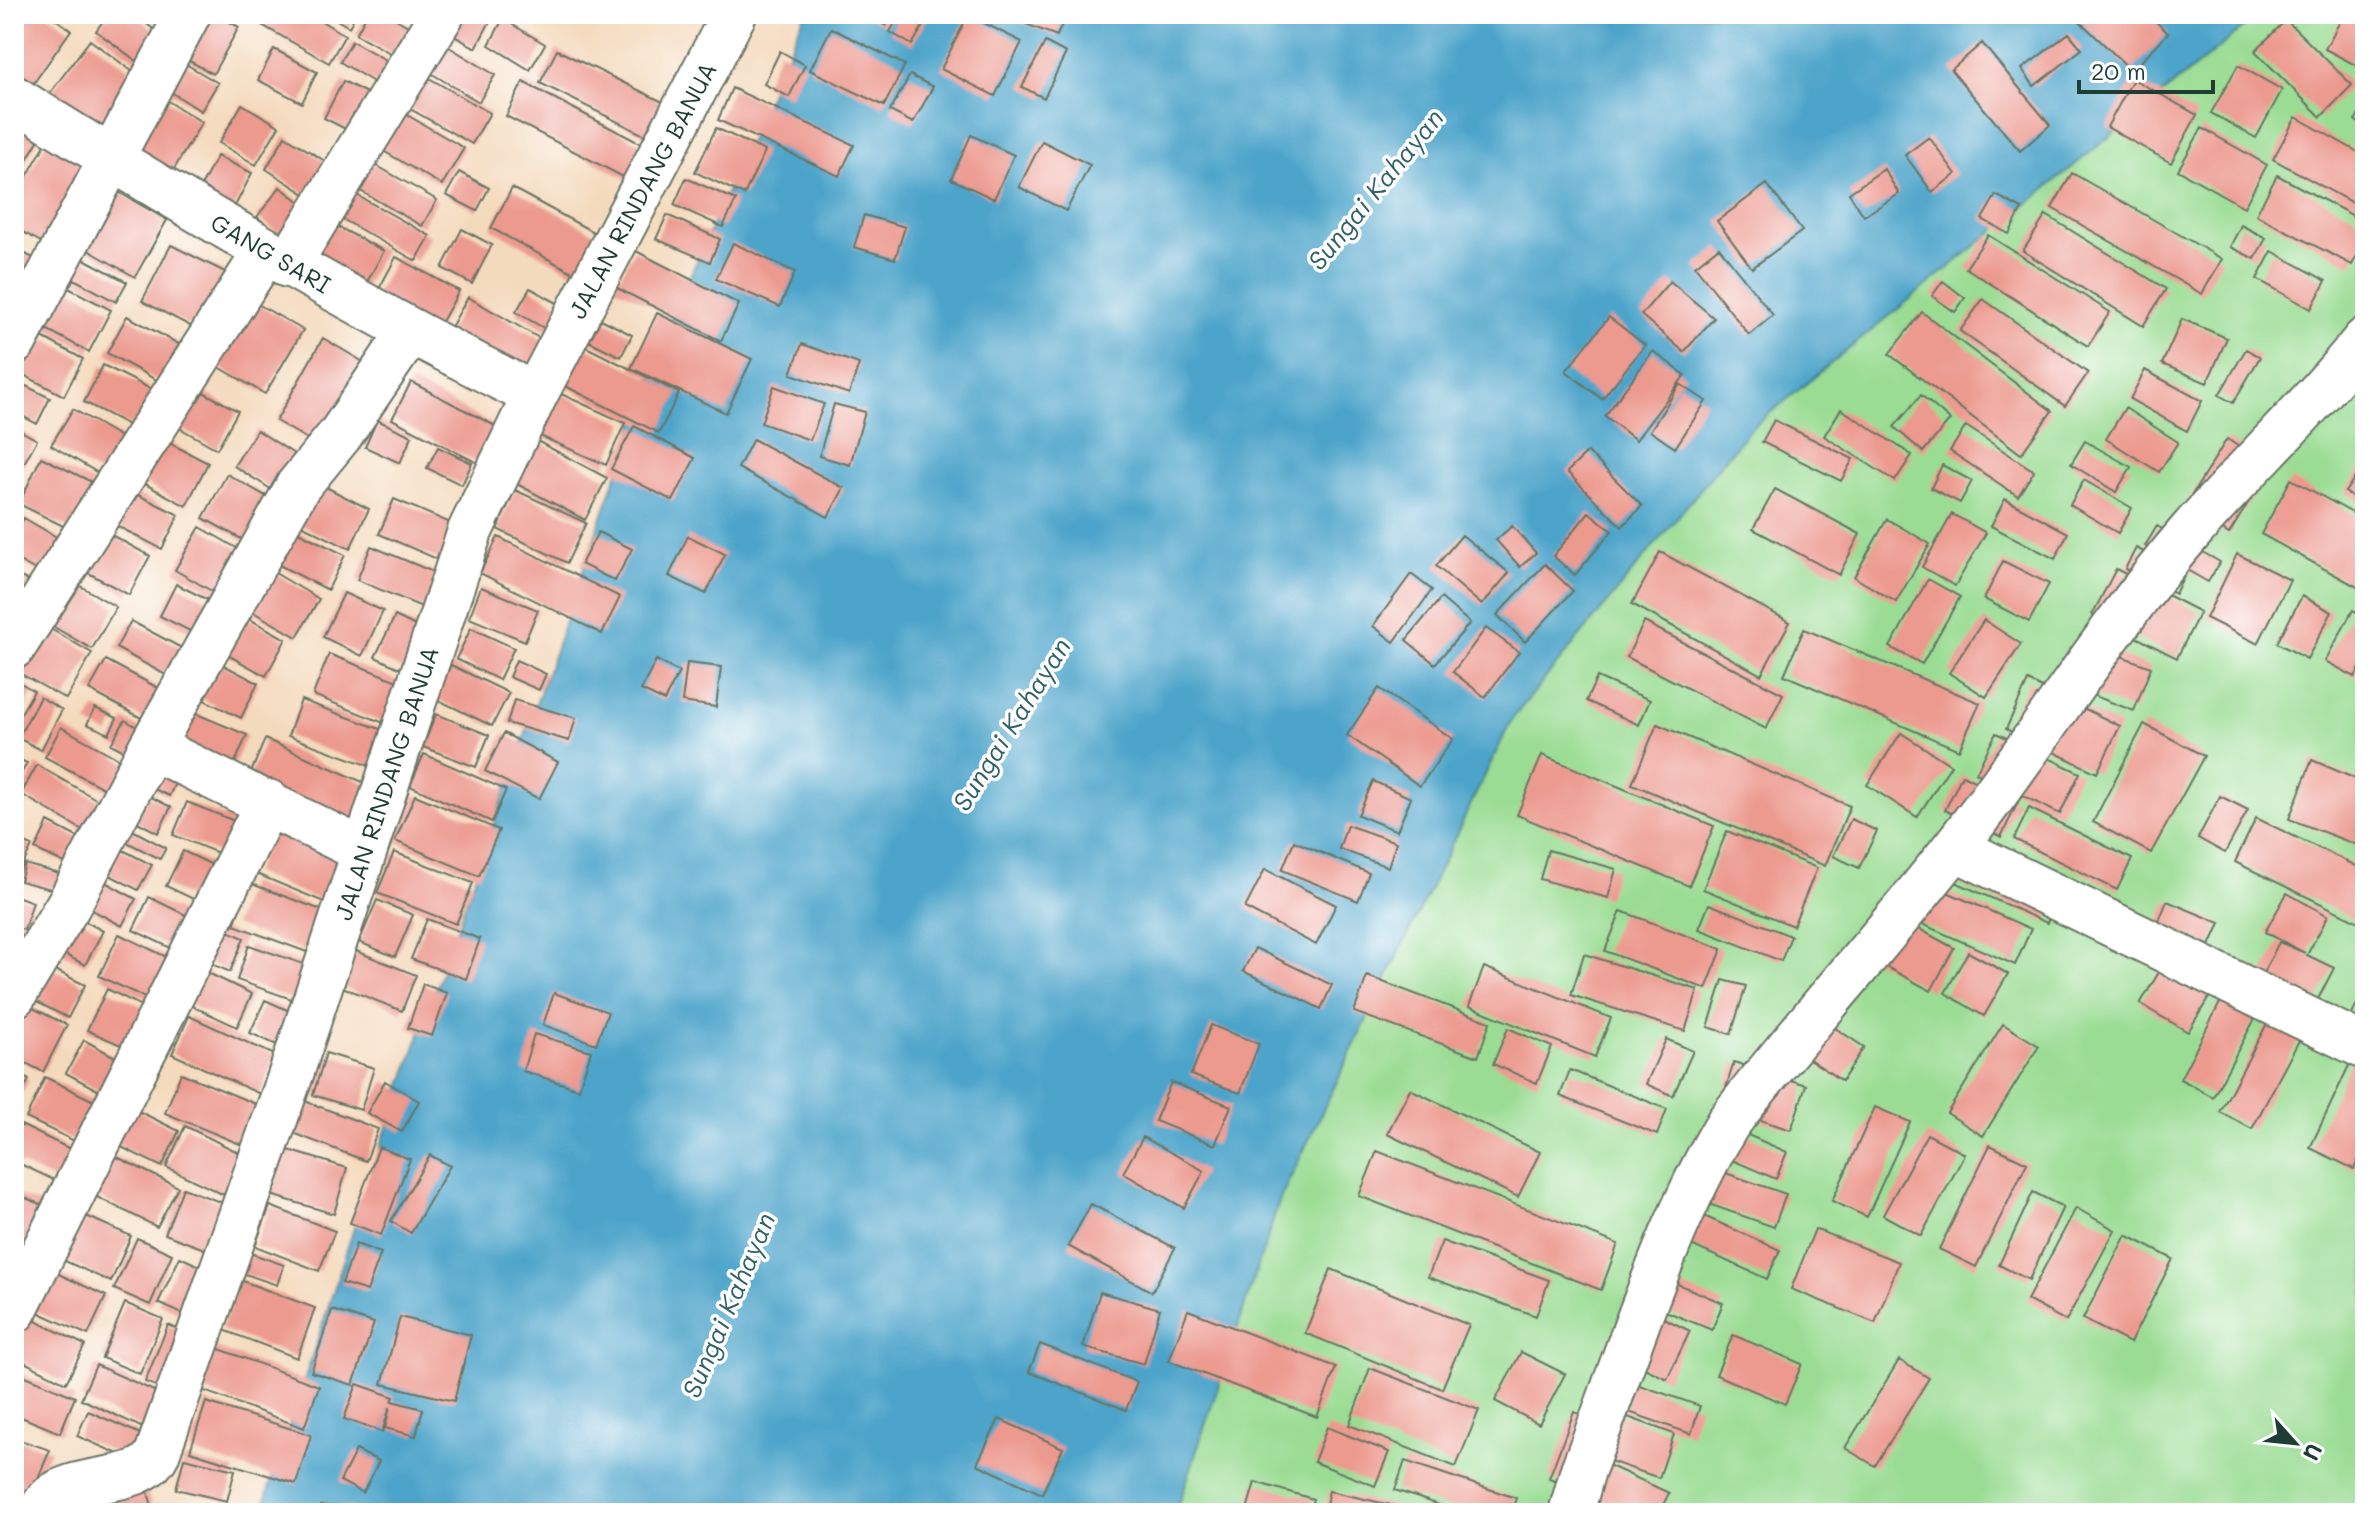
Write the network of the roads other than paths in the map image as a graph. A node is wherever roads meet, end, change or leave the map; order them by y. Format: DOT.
graph roads {
  1 [pos="188,14"];
  2 [pos="442,14"];
  3 [pos="734,14"];
  4 [pos="14,98"];
  5 [pos="112,160"];
  6 [pos="277,258"];
  7 [pos="410,332"];
  8 [pos="2365,340"];
  9 [pos="14,342"];
  10 [pos="535,395"];
  11 [pos="14,646"];
  12 [pos="151,747"];
  13 [pos="268,802"];
  14 [pos="1955,848"];
  15 [pos="362,850"];
  16 [pos="14,995"];
  17 [pos="2365,1047"];
  18 [pos="14,1311"];
  19 [pos="40,1513"];
  20 [pos="1571,1513"];
  1 -- 5 [label="street"];
  2 -- 6 [label="street"];
  3 -- 10 [label="street, JALAN RINDANG BANUA"];
  4 -- 5 [label="street, GANG SARI"];
  5 -- 6 [label="street, GANG SARI"];
  5 -- 9 [label="street"];
  6 -- 7 [label="street, GANG SARI"];
  6 -- 11 [label="street"];
  7 -- 10 [label="street, GANG SARI"];
  7 -- 12 [label="street"];
  8 -- 14 [label="street"];
  10 -- 15 [label="street, JALAN RINDANG BANUA"];
  12 -- 13 [label="street"];
  12 -- 16 [label="street"];
  13 -- 15 [label="street"];
  13 -- 18 [label="street"];
  14 -- 17 [label="street"];
  14 -- 20 [label="street"];
  15 -- 19 [label="street, JALAN RINDANG BANUA"];
}
